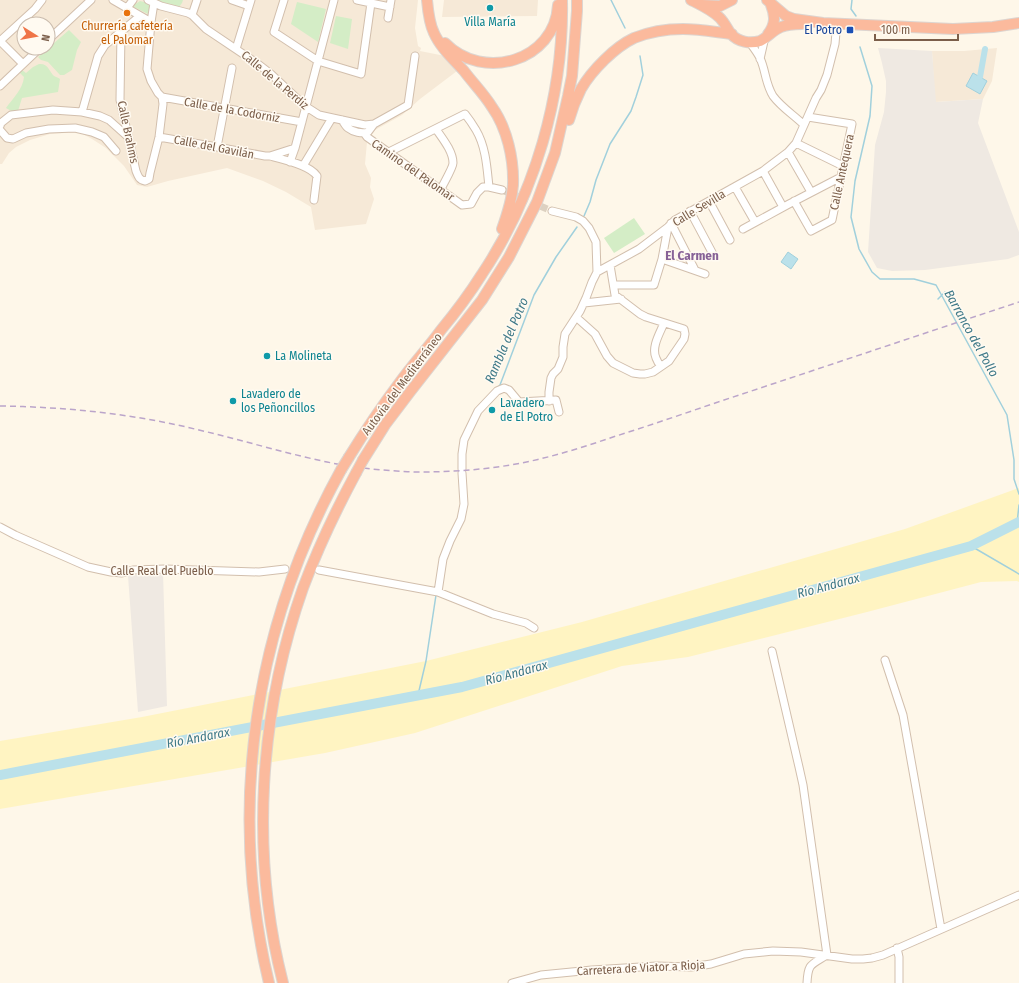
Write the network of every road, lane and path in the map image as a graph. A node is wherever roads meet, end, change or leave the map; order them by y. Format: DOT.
graph roads {
  1 [pos="42,0"];
  2 [pos="91,0"];
  3 [pos="113,0"];
  4 [pos="133,0"];
  5 [pos="197,0"];
  6 [pos="232,0"];
  7 [pos="284,0"];
  8 [pos="334,0"];
  9 [pos="357,0"];
  10 [pos="427,0"];
  11 [pos="558,0"];
  12 [pos="562,0"];
  13 [pos="577,0"];
  14 [pos="691,0"];
  15 [pos="151,1"];
  16 [pos="731,1"];
  17 [pos="769,2"];
  18 [pos="250,3"];
  19 [pos="371,3"];
  20 [pos="390,3"];
  21 [pos="702,5"];
  22 [pos="127,8"];
  23 [pos="140,16"];
  24 [pos="192,16"];
  25 [pos="388,18"];
  26 [pos="150,22"];
  27 [pos="431,22"];
  28 [pos="823,23"];
  29 [pos="1019,23"];
  30 [pos="729,30"];
  31 [pos="122,31"];
  32 [pos="836,32"];
  33 [pos="56,33"];
  34 [pos="766,37"];
  35 [pos="0,41"];
  36 [pos="750,42"];
  37 [pos="236,49"];
  38 [pos="32,56"];
  39 [pos="415,56"];
  40 [pos="760,59"];
  41 [pos="318,61"];
  42 [pos="23,64"];
  43 [pos="232,68"];
  44 [pos="0,86"];
  45 [pos="162,98"];
  46 [pos="305,106"];
  47 [pos="224,108"];
  48 [pos="82,112"];
  49 [pos="808,117"];
  50 [pos="332,118"];
  51 [pos="342,120"];
  52 [pos="302,122"];
  53 [pos="374,124"];
  54 [pos="804,125"];
  55 [pos="0,126"];
  56 [pos="436,129"];
  57 [pos="0,130"];
  58 [pos="364,133"];
  59 [pos="128,137"];
  60 [pos="159,137"];
  61 [pos="796,143"];
  62 [pos="217,147"];
  63 [pos="295,148"];
  64 [pos="116,151"];
  65 [pos="389,152"];
  66 [pos="788,152"];
  67 [pos="555,153"];
  68 [pos="270,156"];
  69 [pos="290,162"];
  70 [pos="303,166"];
  71 [pos="843,166"];
  72 [pos="763,171"];
  73 [pos="841,177"];
  74 [pos="489,187"];
  75 [pos="735,187"];
  76 [pos="441,189"];
  77 [pos="502,190"];
  78 [pos="810,192"];
  79 [pos="314,200"];
  80 [pos="709,201"];
  81 [pos="794,201"];
  82 [pos="783,207"];
  83 [pos="552,211"];
  84 [pos="690,211"];
  85 [pos="755,222"];
  86 [pos="670,225"];
  87 [pos="743,229"];
  88 [pos="730,240"];
  89 [pos="494,255"];
  90 [pos="714,256"];
  91 [pos="662,259"];
  92 [pos="610,265"];
  93 [pos="695,270"];
  94 [pos="597,272"];
  95 [pos="705,274"];
  96 [pos="614,285"];
  97 [pos="621,300"];
  98 [pos="584,303"];
  99 [pos="576,317"];
  100 [pos="664,323"];
  101 [pos="661,366"];
  102 [pos="549,401"];
  103 [pos="559,412"];
  104 [pos="0,527"];
  105 [pos="285,569"];
  106 [pos="319,570"];
  107 [pos="438,592"];
  108 [pos="534,628"];
  109 [pos="772,651"];
  110 [pos="885,660"];
  111 [pos="1019,895"];
  112 [pos="941,929"];
  113 [pos="896,948"];
  114 [pos="827,955"];
  115 [pos="269,983"];
  116 [pos="283,983"];
  117 [pos="512,983"];
  118 [pos="807,983"];
  119 [pos="899,983"];
  1 -- 35 [label="street"];
  2 -- 33 [label="street"];
  3 -- 22 [label="street"];
  4 -- 22 [label="street"];
  5 -- 24 [label="street"];
  6 -- 18 [label="street"];
  7 -- 41 [label="street"];
  8 -- 41 [label="street"];
  9 -- 19 [label="street"];
  10 -- 27 [label="highway"];
  11 -- 27 [label="highway"];
  12 -- 89 [label="highway, Autovía del Mediterráneo"];
  13 -- 67 [label="highway, Autovía del Mediterráneo"];
  14 -- 21 [label="highway"];
  15 -- 24 [label="street, Calle de la Perdiz"];
  15 -- 26 [label="street"];
  16 -- 21 [label="highway"];
  16 -- 30 [label="highway"];
  17 -- 28 [label="highway"];
  17 -- 34 [label="highway"];
  18 -- 37 [label="street"];
  19 -- 20 [label="street"];
  19 -- 41 [label="street"];
  20 -- 25 [label="street"];
  21 -- 30 [label="highway"];
  22 -- 23 [label="street"];
  23 -- 26 [label="street"];
  23 -- 31 [label="street"];
  24 -- 37 [label="street, Calle de la Perdiz"];
  26 -- 45 [label="street"];
  27 -- 89 [label="highway"];
  28 -- 29 [label="highway"];
  28 -- 34 [label="highway"];
  30 -- 36 [label="highway"];
  30 -- 67 [label="highway"];
  31 -- 48 [label="street"];
  31 -- 59 [label="street, Calle Brahms"];
  32 -- 49 [label="street, Calle Sevilla"];
  34 -- 36 [label="highway"];
  34 -- 40 [label="street"];
  35 -- 42 [label="street"];
  36 -- 40 [label="street"];
  37 -- 46 [label="street, Calle de la Perdiz"];
  38 -- 42 [label="street"];
  39 -- 53 [label="street"];
  40 -- 54 [label="street"];
  41 -- 46 [label="street"];
  42 -- 44 [label="street"];
  43 -- 47 [label="street, Calle de la Perdiz"];
  45 -- 47 [label="street, Calle de la Codorniz"];
  45 -- 60 [label="street"];
  46 -- 50 [label="street, Calle de la Perdiz"];
  46 -- 52 [label="street"];
  47 -- 52 [label="street, Calle de la Codorniz"];
  47 -- 62 [label="street, Calle de la Perdiz"];
  48 -- 55 [label="street"];
  48 -- 59 [label="street"];
  49 -- 54 [label="street, Calle Sevilla"];
  49 -- 71 [label="street, Calle Antequera"];
  50 -- 51 [label="street, Calle de la Perdiz"];
  50 -- 70 [label="street"];
  51 -- 53 [label="street, Calle de la Perdiz"];
  51 -- 58 [label="street, Camino del Palomar"];
  52 -- 63 [label="street"];
  53 -- 58 [label="street, Camino del Palomar"];
  54 -- 61 [label="street, Calle Sevilla"];
  56 -- 65 [label="street"];
  56 -- 74 [label="street"];
  56 -- 76 [label="street"];
  57 -- 64 [label="street"];
  58 -- 65 [label="street, Camino del Palomar"];
  59 -- 60 [label="street, Calle Brahms"];
  60 -- 62 [label="street, Calle del Gavilán"];
  61 -- 66 [label="street, Calle Sevilla"];
  61 -- 71 [label="street"];
  62 -- 68 [label="street, Calle del Gavilán"];
  63 -- 68 [label="street, Calle del Gavilán"];
  63 -- 69 [label="street"];
  65 -- 76 [label="street, Camino del Palomar"];
  66 -- 72 [label="street, Calle Sevilla"];
  66 -- 78 [label="street"];
  67 -- 116 [label="highway, Autovía del Mediterráneo, bridge"];
  68 -- 69 [label="street, Calle del Gavilán"];
  69 -- 70 [label="street, Calle del Gavilán"];
  70 -- 79 [label="street, Calle del Gavilán"];
  71 -- 73 [label="street, Calle Antequera"];
  72 -- 75 [label="street, Calle Sevilla"];
  72 -- 82 [label="street"];
  73 -- 78 [label="street"];
  73 -- 81 [label="street, Calle Antequera"];
  74 -- 76 [label="street, Camino del Palomar"];
  74 -- 77 [label="street"];
  75 -- 80 [label="street, Calle Sevilla"];
  75 -- 85 [label="street"];
  78 -- 81 [label="street"];
  80 -- 84 [label="street, Calle Sevilla"];
  80 -- 88 [label="street"];
  81 -- 82 [label="street"];
  82 -- 85 [label="street"];
  83 -- 94 [label="street"];
  84 -- 86 [label="street, Calle Sevilla"];
  84 -- 90 [label="street"];
  85 -- 87 [label="street"];
  86 -- 91 [label="street"];
  86 -- 92 [label="street, Calle Sevilla"];
  86 -- 93 [label="street"];
  89 -- 115 [label="highway, Autovía del Mediterráneo, bridge"];
  91 -- 93 [label="street"];
  91 -- 96 [label="street"];
  92 -- 94 [label="street, Calle Sevilla"];
  92 -- 96 [label="street"];
  93 -- 95 [label="street"];
  94 -- 98 [label="street"];
  96 -- 97 [label="street"];
  97 -- 98 [label="street"];
  97 -- 100 [label="street"];
  98 -- 99 [label="street"];
  99 -- 101 [label="street"];
  99 -- 102 [label="street"];
  100 -- 101 [label="street"];
  100 -- 101 [label="street"];
  102 -- 103 [label="street"];
  102 -- 107 [label="street"];
  104 -- 105 [label="street, Calle Real del Pueblo"];
  106 -- 107 [label="street"];
  107 -- 108 [label="street"];
  109 -- 114 [label="street"];
  110 -- 112 [label="street"];
  111 -- 112 [label="street, Carretera de Viator a Rioja"];
  112 -- 113 [label="street, Carretera de Viator a Rioja"];
  113 -- 114 [label="street, Carretera de Viator a Rioja"];
  113 -- 119 [label="street"];
  114 -- 117 [label="street, Carretera de Viator a Rioja"];
  114 -- 118 [label="street"];
}
